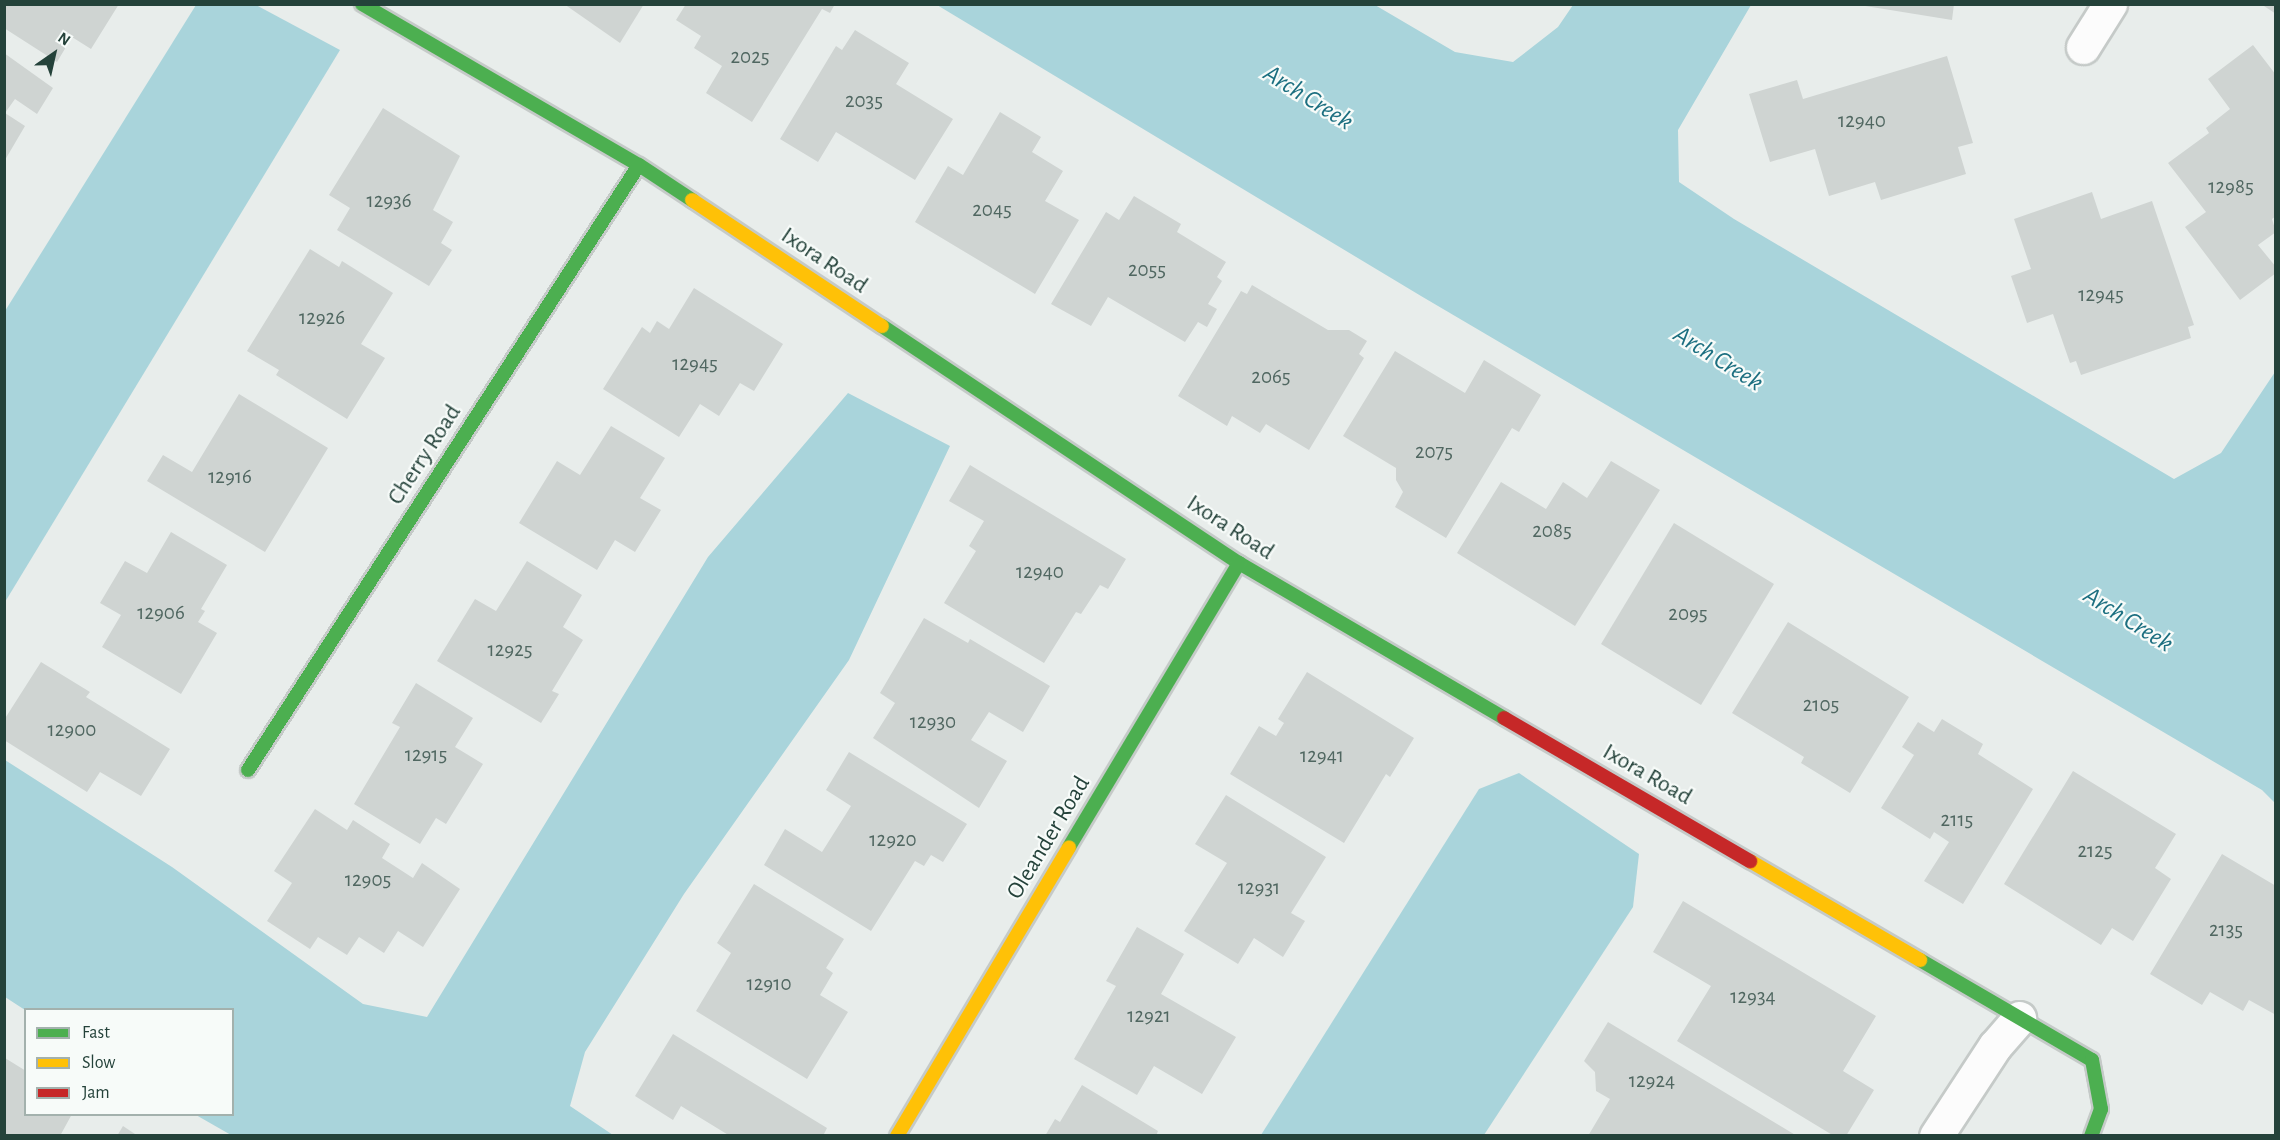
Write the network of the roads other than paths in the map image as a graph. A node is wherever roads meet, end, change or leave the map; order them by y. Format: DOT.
graph roads {
  1 [pos="362,4"];
  2 [pos="2110,4"];
  3 [pos="2083,47"];
  4 [pos="639,165"];
  5 [pos="1239,563"];
  6 [pos="248,770"];
  7 [pos="2019,1018"];
  8 [pos="897,1136"];
  9 [pos="1936,1136"];
  10 [pos="2091,1136"];
  1 -- 4 [label="street, Ixora Road"];
  2 -- 3 [label="street"];
  4 -- 5 [label="street, Ixora Road"];
  4 -- 6 [label="street, Cherry Road"];
  5 -- 7 [label="street, Ixora Road"];
  5 -- 8 [label="street, Oleander Road"];
  7 -- 9 [label="street"];
  7 -- 10 [label="street, Ixora Road"];
}
